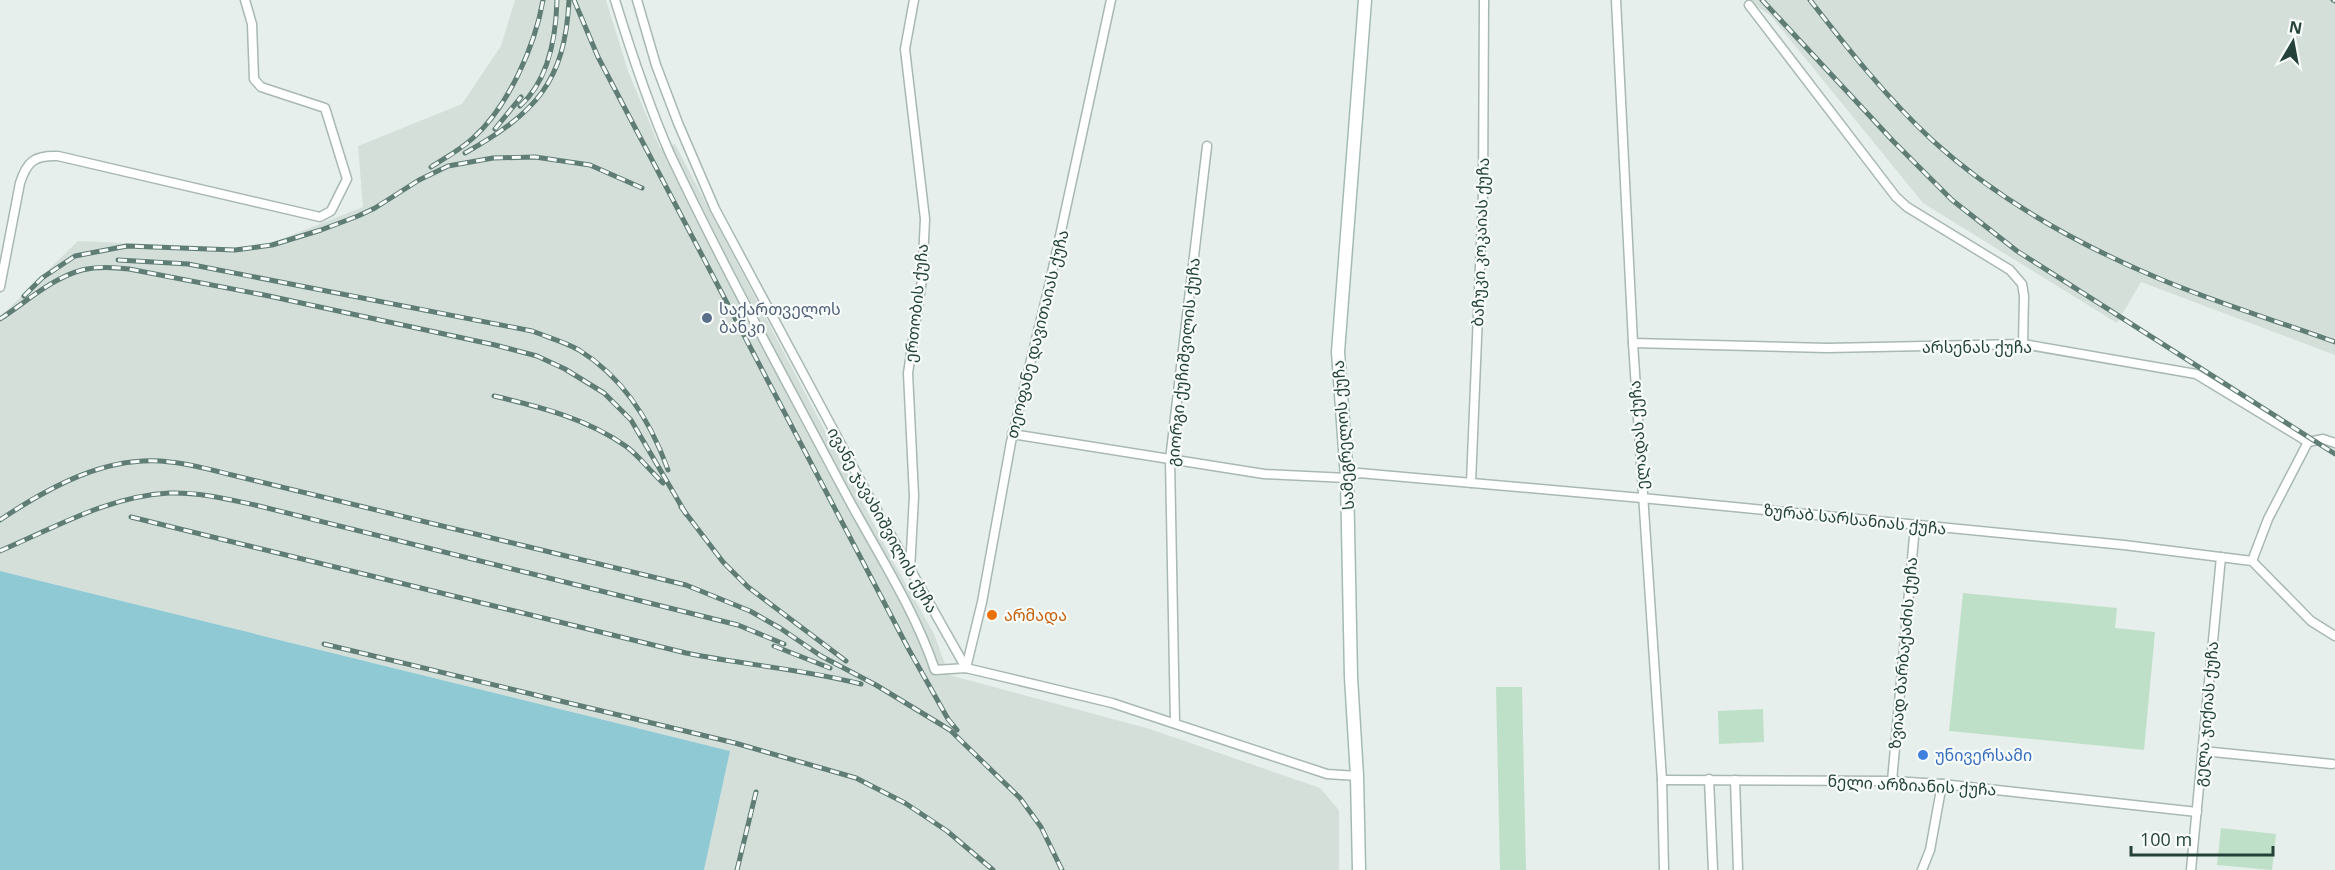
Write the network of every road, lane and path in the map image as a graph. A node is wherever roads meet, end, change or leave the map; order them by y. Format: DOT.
graph roads {
  1 [pos="245,0"];
  2 [pos="615,0"];
  3 [pos="637,0"];
  4 [pos="914,0"];
  5 [pos="1111,0"];
  6 [pos="1365,0"];
  7 [pos="1484,0"];
  8 [pos="1616,0"];
  9 [pos="1749,5"];
  10 [pos="1207,146"];
  11 [pos="0,287"];
  12 [pos="1633,343"];
  13 [pos="2024,344"];
  14 [pos="1012,434"];
  15 [pos="2308,442"];
  16 [pos="2335,443"];
  17 [pos="1170,460"];
  18 [pos="1347,478"];
  19 [pos="1471,483"];
  20 [pos="1642,498"];
  21 [pos="1915,526"];
  22 [pos="2222,557"];
  23 [pos="2253,561"];
  24 [pos="910,571"];
  25 [pos="2335,636"];
  26 [pos="966,668"];
  27 [pos="1175,723"];
  28 [pos="2203,751"];
  29 [pos="2332,764"];
  30 [pos="1357,776"];
  31 [pos="1709,779"];
  32 [pos="1662,780"];
  33 [pos="1735,780"];
  34 [pos="1892,781"];
  35 [pos="1942,784"];
  36 [pos="2197,812"];
  37 [pos="1359,870"];
  38 [pos="1664,870"];
  39 [pos="1713,870"];
  40 [pos="1738,870"];
  41 [pos="1922,870"];
  42 [pos="2191,870"];
  1 -- 11 [label="street"];
  2 -- 26 [label="street"];
  3 -- 24 [label="street, ივანე ჯავახიშვილის ქუჩა"];
  4 -- 24 [label="street, ერთობის ქუჩა"];
  5 -- 14 [label="street, თეოფანე დავითაიას ქუჩა"];
  6 -- 18 [label="main road, სამეგრელოს ქუჩა"];
  7 -- 19 [label="street, ბაჩუკი კოკაიას ქუჩა"];
  8 -- 12 [label="street, ელადას ქუჩა"];
  9 -- 13 [label="street"];
  10 -- 17 [label="street, გიორგი ქუჩიშვილის ქუჩა"];
  12 -- 13 [label="street, არსენას ქუჩა"];
  12 -- 20 [label="street, ელადას ქუჩა"];
  13 -- 15 [label="street, არსენას ქუჩა"];
  14 -- 17 [label="street, ზურაბ სარსანიას ქუჩა"];
  14 -- 26 [label="street, თეოფანე დავითაიას ქუჩა"];
  15 -- 16 [label="street, არსენას ქუჩა"];
  15 -- 23 [label="street"];
  17 -- 18 [label="street, ზურაბ სარსანიას ქუჩა"];
  17 -- 27 [label="street, გიორგი ქუჩიშვილის ქუჩა"];
  18 -- 19 [label="street, ზურაბ სარსანიას ქუჩა"];
  18 -- 30 [label="main road, სამეგრელოს ქუჩა"];
  19 -- 20 [label="street, ზურაბ სარსანიას ქუჩა"];
  20 -- 21 [label="street, ზურაბ სარსანიას ქუჩა"];
  20 -- 32 [label="street, ელადას ქუჩა"];
  21 -- 22 [label="street, ზურაბ სარსანიას ქუჩა"];
  21 -- 34 [label="street, ზვიად ბარბაქაძის ქუჩა"];
  22 -- 23 [label="street, ზურაბ სარსანიას ქუჩა"];
  22 -- 28 [label="street, გელა ჯიქიას ქუჩა"];
  23 -- 25 [label="street"];
  24 -- 26 [label="street, ივანე ჯავახიშვილის ქუჩა"];
  26 -- 27 [label="street"];
  27 -- 30 [label="street"];
  28 -- 29 [label="street"];
  28 -- 36 [label="street, გელა ჯიქიას ქუჩა"];
  30 -- 37 [label="main road, სამეგრელოს ქუჩა"];
  31 -- 32 [label="street, ნელი არზიანის ქუჩა"];
  31 -- 33 [label="street, ნელი არზიანის ქუჩა"];
  31 -- 39 [label="street"];
  32 -- 38 [label="street, ელადას ქუჩა"];
  33 -- 34 [label="street, ნელი არზიანის ქუჩა"];
  33 -- 40 [label="street"];
  34 -- 35 [label="street, ნელი არზიანის ქუჩა"];
  35 -- 36 [label="street, ნელი არზიანის ქუჩა"];
  35 -- 41 [label="street"];
  36 -- 42 [label="street, გელა ჯიქიას ქუჩა"];
}
